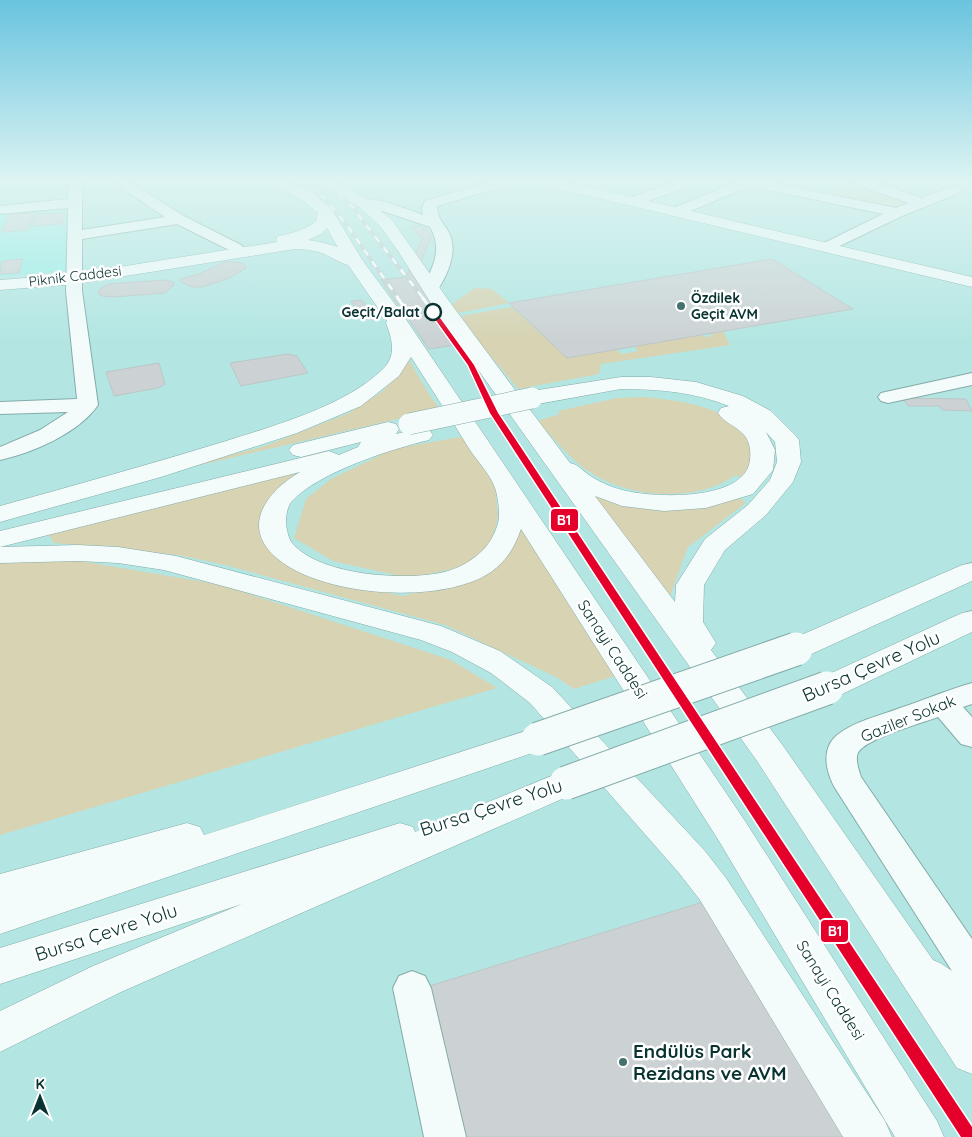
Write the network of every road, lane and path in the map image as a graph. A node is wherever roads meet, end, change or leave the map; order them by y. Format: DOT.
graph roads {
  1 [pos="81,235"];
  2 [pos="211,235"];
  3 [pos="308,235"];
  4 [pos="339,235"];
  5 [pos="395,235"];
  6 [pos="443,235"];
  7 [pos="775,235"];
  8 [pos="852,235"];
  9 [pos="75,236"];
  10 [pos="827,247"];
  11 [pos="236,248"];
  12 [pos="355,262"];
  13 [pos="74,276"];
  14 [pos="0,279"];
  15 [pos="972,282"];
  16 [pos="0,284"];
  17 [pos="431,287"];
  18 [pos="393,315"];
  19 [pos="972,379"];
  20 [pos="888,397"];
  21 [pos="537,404"];
  22 [pos="88,405"];
  23 [pos="0,408"];
  24 [pos="415,429"];
  25 [pos="389,443"];
  26 [pos="545,446"];
  27 [pos="0,454"];
  28 [pos="507,487"];
  29 [pos="0,514"];
  30 [pos="0,522"];
  31 [pos="0,539"];
  32 [pos="0,555"];
  33 [pos="972,571"];
  34 [pos="972,620"];
  35 [pos="972,693"];
  36 [pos="942,703"];
  37 [pos="972,736"];
  38 [pos="538,739"];
  39 [pos="769,752"];
  40 [pos="566,783"];
  41 [pos="0,890"];
  42 [pos="0,917"];
  43 [pos="0,966"];
  44 [pos="912,966"];
  45 [pos="972,970"];
  46 [pos="412,988"];
  47 [pos="972,1008"];
  48 [pos="0,1032"];
  49 [pos="972,1054"];
  50 [pos="445,1137"];
  51 [pos="869,1137"];
  52 [pos="921,1137"];
  1 -- 9 [label="street"];
  2 -- 11 [label="street"];
  3 -- 11 [label="main road, Piknik Caddesi"];
  4 -- 12 [label="main road, Sanayi Caddesi"];
  5 -- 17 [label="main road"];
  6 -- 17 [label="street"];
  7 -- 10 [label="main road"];
  8 -- 10 [label="street"];
  9 -- 13 [label="street"];
  10 -- 15 [label="main road"];
  11 -- 13 [label="main road, Piknik Caddesi"];
  12 -- 13 [label="main road, Piknik Caddesi"];
  12 -- 18 [label="main road, Sanayi Caddesi"];
  13 -- 14 [label="main road, Piknik Caddesi"];
  13 -- 16 [label="main road, Piknik Caddesi"];
  13 -- 22 [label="street"];
  17 -- 26 [label="main road"];
  18 -- 28 [label="main road, Sanayi Caddesi"];
  18 -- 29 [label="main road"];
  19 -- 20 [label="street"];
  21 -- 24 [label="main road"];
  21 -- 26 [label="main road"];
  21 -- 39 [label="main road"];
  22 -- 23 [label="street"];
  22 -- 27 [label="street"];
  24 -- 25 [label="main road"];
  24 -- 30 [label="main road"];
  25 -- 28 [label="main road"];
  25 -- 31 [label="main road"];
  26 -- 39 [label="main road"];
  28 -- 52 [label="main road, Sanayi Caddesi"];
  32 -- 51 [label="main road"];
  33 -- 38 [label="main road, bridge"];
  34 -- 40 [label="main road, Bursa Çevre Yolu, bridge"];
  35 -- 36 [label="street, Gaziler Sokak"];
  36 -- 37 [label="street"];
  36 -- 45 [label="street, Gaziler Sokak"];
  38 -- 41 [label="main road"];
  38 -- 42 [label="main road"];
  39 -- 44 [label="main road"];
  40 -- 43 [label="main road, Bursa Çevre Yolu"];
  40 -- 48 [label="main road"];
  44 -- 47 [label="main road"];
  44 -- 49 [label="main road"];
  46 -- 50 [label="street"];
}
